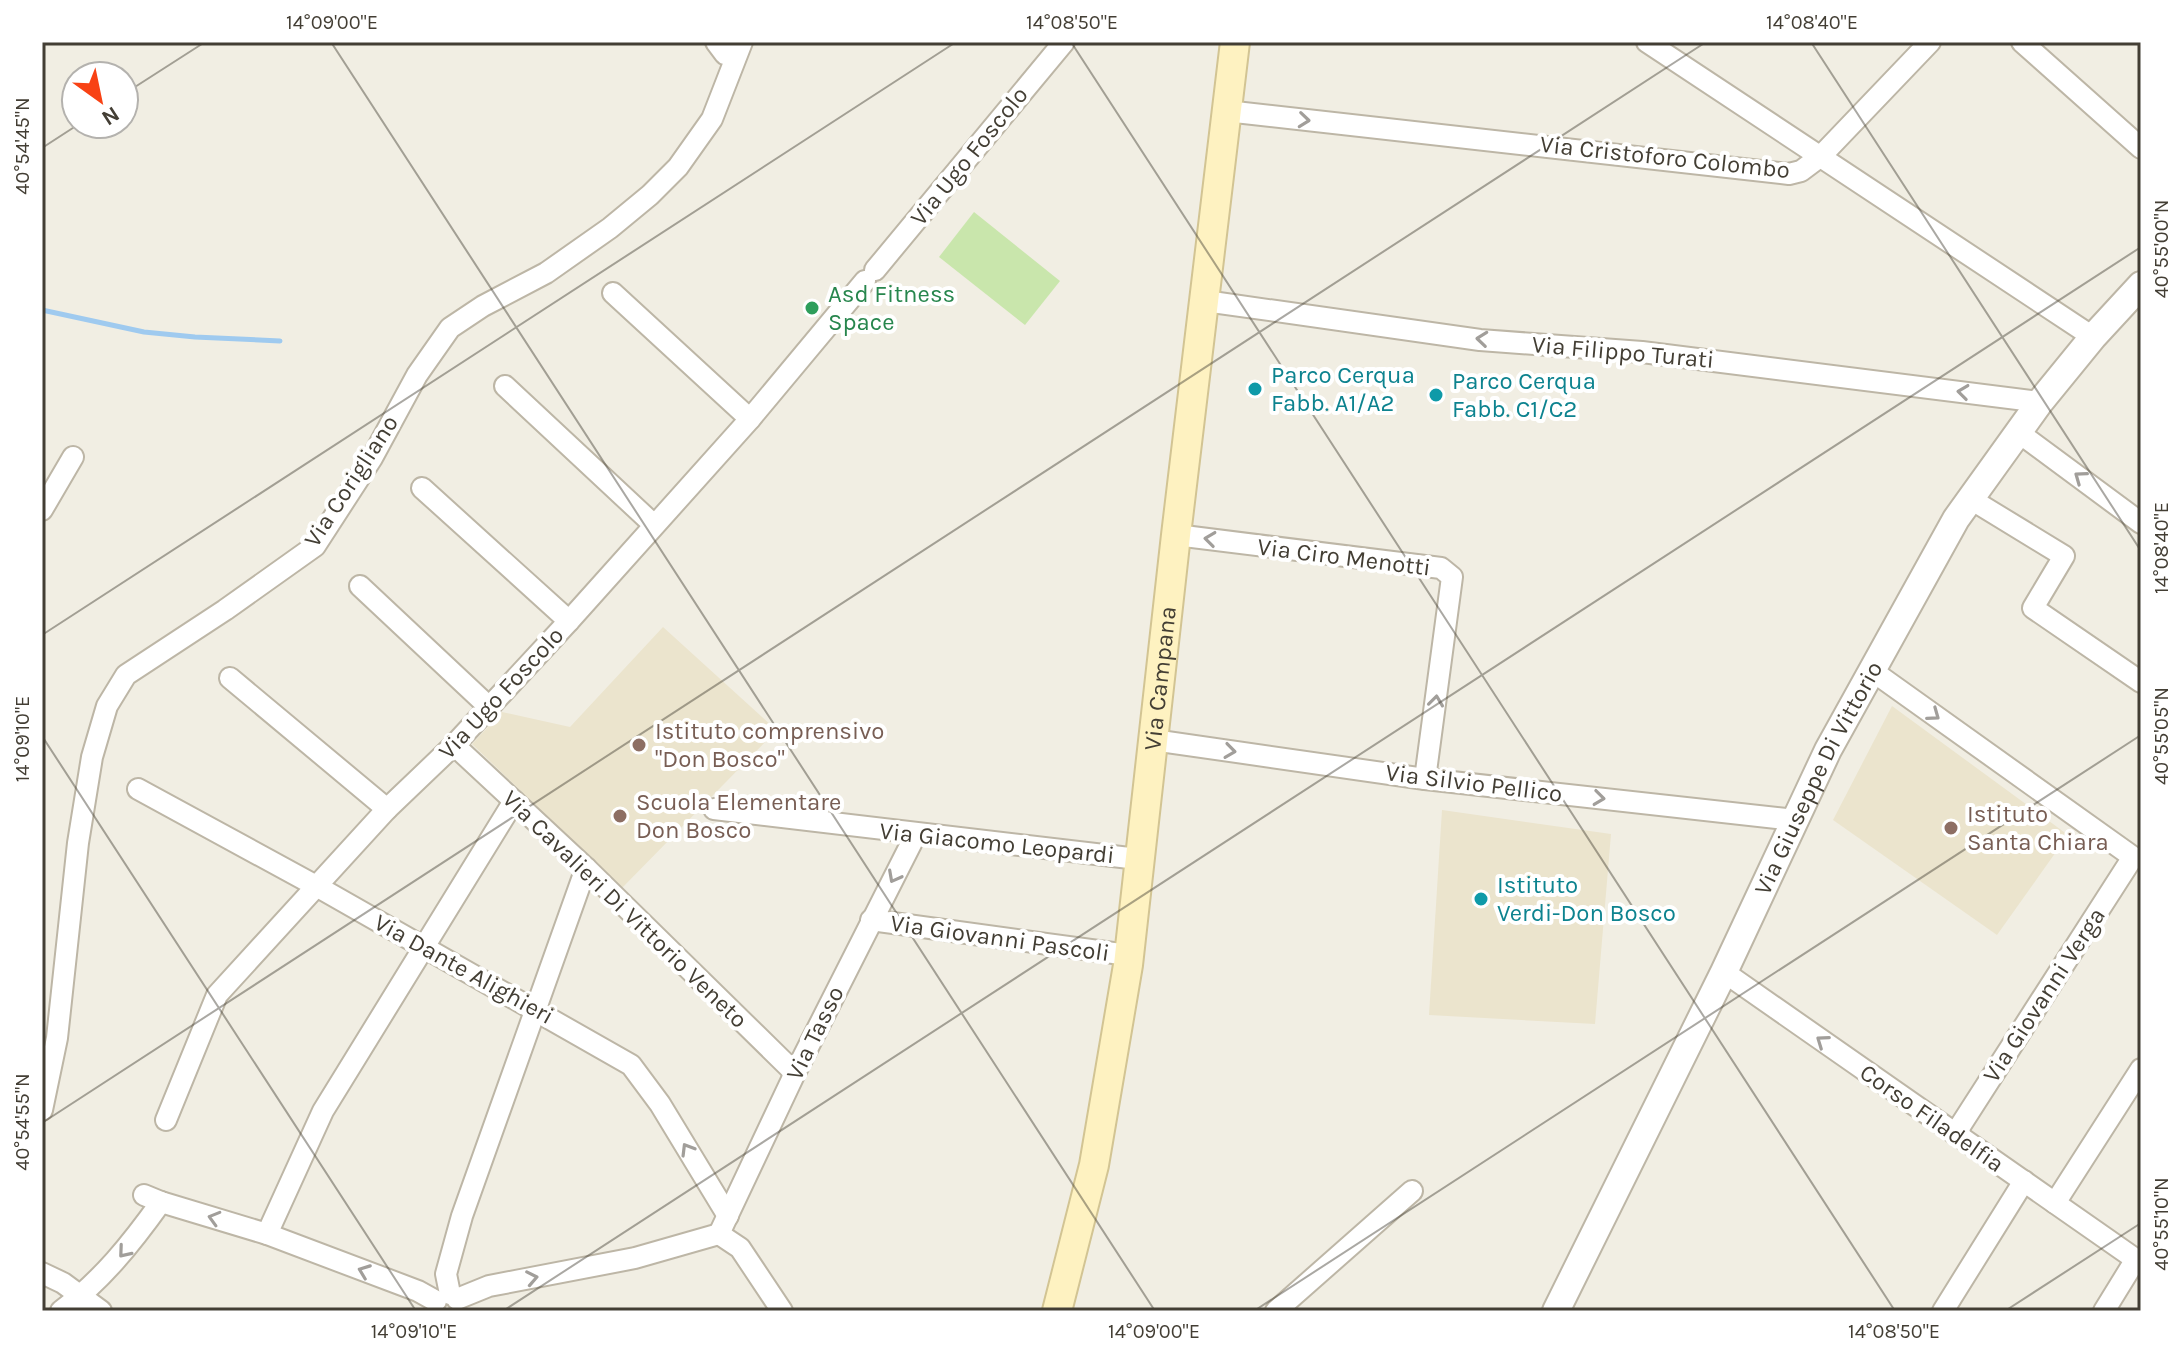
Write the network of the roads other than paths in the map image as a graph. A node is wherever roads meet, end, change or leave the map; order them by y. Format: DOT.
graph roads {
  1 [pos="742,42"];
  2 [pos="1064,42"];
  3 [pos="1235,42"];
  4 [pos="1647,42"];
  5 [pos="1930,42"];
  6 [pos="2022,42"];
  7 [pos="1226,111"];
  8 [pos="2141,148"];
  9 [pos="1821,156"];
  10 [pos="2141,285"];
  11 [pos="613,293"];
  12 [pos="1205,301"];
  13 [pos="2093,337"];
  14 [pos="505,386"];
  15 [pos="2040,402"];
  16 [pos="750,419"];
  17 [pos="2018,432"];
  18 [pos="73,457"];
  19 [pos="422,488"];
  20 [pos="1969,498"];
  21 [pos="42,510"];
  22 [pos="2141,523"];
  23 [pos="654,525"];
  24 [pos="1176,535"];
  25 [pos="360,586"];
  26 [pos="569,621"];
  27 [pos="1871,670"];
  28 [pos="230,678"];
  29 [pos="2141,682"];
  30 [pos="488,706"];
  31 [pos="1153,740"];
  32 [pos="454,745"];
  33 [pos="1425,779"];
  34 [pos="138,789"];
  35 [pos="514,801"];
  36 [pos="387,809"];
  37 [pos="714,809"];
  38 [pos="1795,820"];
  39 [pos="916,834"];
  40 [pos="1138,859"];
  41 [pos="586,868"];
  42 [pos="318,887"];
  43 [pos="871,920"];
  44 [pos="424,946"];
  45 [pos="1128,955"];
  46 [pos="1724,972"];
  47 [pos="537,1009"];
  48 [pos="2141,1069"];
  49 [pos="795,1073"];
  50 [pos="42,1110"];
  51 [pos="166,1120"];
  52 [pos="1955,1134"];
  53 [pos="2024,1181"];
  54 [pos="1412,1191"];
  55 [pos="2055,1203"];
  56 [pos="724,1225"];
  57 [pos="267,1234"];
  58 [pos="2138,1261"];
  59 [pos="42,1273"];
  60 [pos="81,1296"];
  61 [pos="448,1303"];
  62 [pos="61,1311"];
  63 [pos="101,1311"];
  64 [pos="782,1311"];
  65 [pos="1057,1311"];
  66 [pos="1276,1311"];
  67 [pos="1556,1311"];
  68 [pos="1943,1311"];
  69 [pos="2104,1311"];
  1 -- 50 [label="street, Via Corigliano"];
  2 -- 16 [label="street, Via Ugo Foscolo"];
  3 -- 7 [label="main road, Via Campana"];
  4 -- 9 [label="street"];
  5 -- 9 [label="street"];
  6 -- 8 [label="street"];
  7 -- 9 [label="street, Via Cristoforo Colombo, one-way"];
  7 -- 12 [label="main road, Via Campana"];
  9 -- 13 [label="street, Via Cristoforo Colombo"];
  10 -- 13 [label="street, Via Giuseppe Di Vittorio"];
  11 -- 16 [label="street"];
  15 -- 12 [label="street, Via Filippo Turati, one-way"];
  12 -- 24 [label="main road, Via Campana"];
  13 -- 15 [label="street, Via Giuseppe Di Vittorio"];
  14 -- 23 [label="street"];
  15 -- 17 [label="street, Via Giuseppe Di Vittorio"];
  16 -- 23 [label="street, Via Ugo Foscolo"];
  17 -- 20 [label="street, Via Giuseppe Di Vittorio"];
  22 -- 17 [label="street, one-way"];
  18 -- 21 [label="street"];
  19 -- 26 [label="street"];
  20 -- 27 [label="street, Via Giuseppe Di Vittorio"];
  20 -- 29 [label="street"];
  23 -- 26 [label="street, Via Ugo Foscolo"];
  24 -- 31 [label="main road, Via Campana"];
  33 -- 24 [label="street, Via Ciro Menotti, one-way"];
  25 -- 30 [label="street"];
  26 -- 30 [label="street, Via Ugo Foscolo"];
  27 -- 38 [label="street, Via Giuseppe Di Vittorio"];
  27 -- 52 [label="street, Via Giovanni Verga, one-way"];
  28 -- 36 [label="street"];
  30 -- 32 [label="street, Via Ugo Foscolo"];
  31 -- 33 [label="street, Via Silvio Pellico, one-way"];
  31 -- 40 [label="main road, Via Campana"];
  32 -- 35 [label="street, Via Cavalieri Di Vittorio Veneto"];
  32 -- 36 [label="street, Via Ugo Foscolo"];
  33 -- 38 [label="street, Via Silvio Pellico, one-way"];
  34 -- 42 [label="street, Via Dante Alighieri"];
  35 -- 41 [label="street, Via Cavalieri Di Vittorio Veneto"];
  35 -- 44 [label="street"];
  36 -- 42 [label="street, Via Ugo Foscolo"];
  37 -- 39 [label="street, Via Giacomo Leopardi"];
  38 -- 46 [label="street, Via Giuseppe Di Vittorio"];
  39 -- 40 [label="street, Via Giacomo Leopardi"];
  39 -- 43 [label="street, Via Tasso, one-way"];
  40 -- 45 [label="main road, Via Campana"];
  41 -- 47 [label="street"];
  41 -- 49 [label="street, Via Cavalieri Di Vittorio Veneto"];
  42 -- 44 [label="street, Via Dante Alighieri"];
  42 -- 51 [label="street, Via Ugo Foscolo"];
  43 -- 45 [label="street, Via Giovanni Pascoli"];
  43 -- 49 [label="street, Via Tasso"];
  44 -- 47 [label="street, Via Dante Alighieri"];
  44 -- 57 [label="street"];
  45 -- 65 [label="main road, Via Campana"];
  52 -- 46 [label="street, Corso Filadelfia, one-way"];
  46 -- 67 [label="street, Via Giuseppe Di Vittorio"];
  56 -- 47 [label="street, Via Dante Alighieri, one-way"];
  47 -- 61 [label="street"];
  48 -- 55 [label="street"];
  49 -- 56 [label="street, Via Tasso"];
  52 -- 53 [label="street, Corso Filadelfia"];
  53 -- 55 [label="street, Corso Filadelfia"];
  53 -- 68 [label="street"];
  54 -- 66 [label="street"];
  55 -- 58 [label="street, Corso Filadelfia"];
  61 -- 56 [label="street, one-way"];
  56 -- 64 [label="street, Via Dante Alighieri"];
  57 -- 60 [label="street, one-way"];
  61 -- 57 [label="street, one-way"];
  58 -- 69 [label="street"];
  59 -- 60 [label="street"];
  60 -- 62 [label="street"];
  60 -- 63 [label="street"];
}
